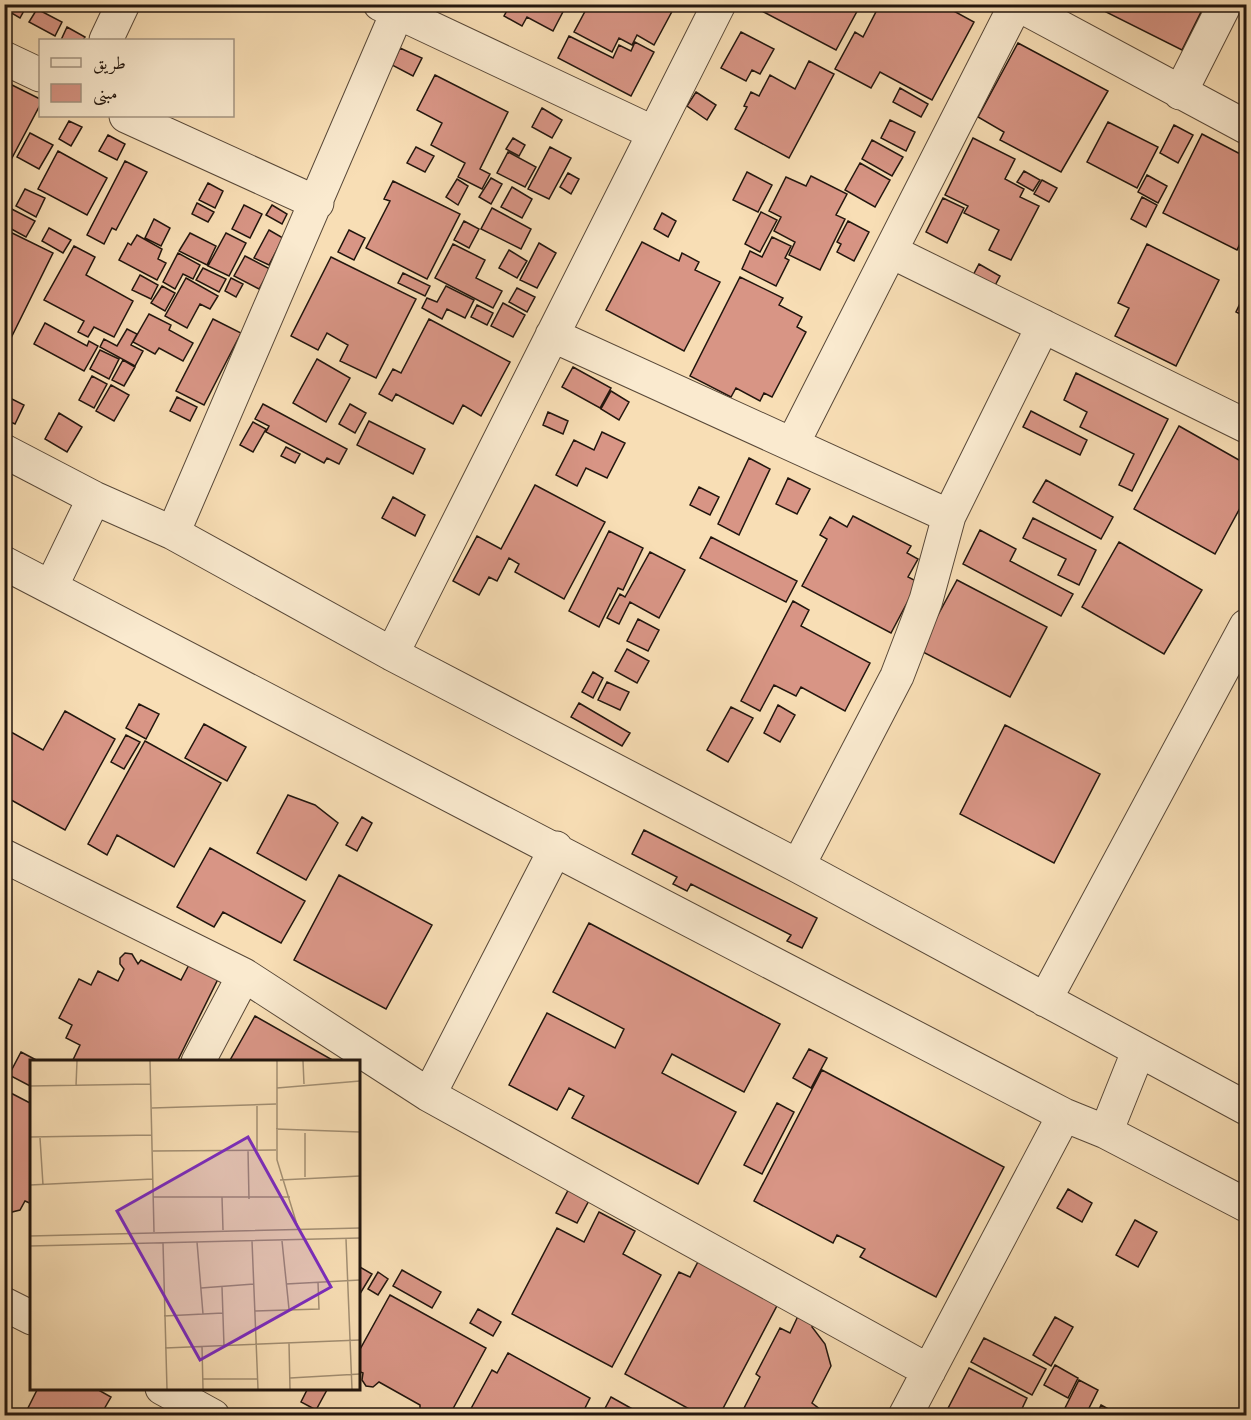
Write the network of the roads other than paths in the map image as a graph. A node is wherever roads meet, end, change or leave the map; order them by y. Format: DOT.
graph roads {
  1 [pos="123,4"];
  2 [pos="719,4"];
  3 [pos="1016,4"];
  4 [pos="1225,4"];
  5 [pos="389,9"];
  6 [pos="106,39"];
  7 [pos="4,58"];
  8 [pos="39,75"];
  9 [pos="1180,93"];
  10 [pos="128,117"];
  11 [pos="1246,127"];
  12 [pos="654,133"];
  13 [pos="317,203"];
  14 [pos="892,252"];
  15 [pos="1043,326"];
  16 [pos="552,335"];
  17 [pos="1246,426"];
  18 [pos="793,443"];
  19 [pos="4,451"];
  20 [pos="94,498"];
  21 [pos="949,516"];
  22 [pos="173,533"];
  23 [pos="5,567"];
  24 [pos="51,587"];
  25 [pos="1246,626"];
  26 [pos="393,654"];
  27 [pos="556,848"];
  28 [pos="4,856"];
  29 [pos="798,866"];
  30 [pos="244,975"];
  31 [pos="1045,1000"];
  32 [pos="1138,1052"];
  33 [pos="199,1060"];
  34 [pos="429,1095"];
  35 [pos="1246,1108"];
  36 [pos="1064,1114"];
  37 [pos="1106,1132"];
  38 [pos="1246,1205"];
  39 [pos="4,1304"];
  40 [pos="30,1317"];
  41 [pos="929,1371"];
  42 [pos="164,1390"];
  43 [pos="213,1416"];
  44 [pos="905,1416"];
  1 -- 6 [label="street"];
  2 -- 12 [label="street"];
  3 -- 9 [label="street"];
  3 -- 14 [label="street"];
  4 -- 9 [label="street"];
  5 -- 12 [label="street"];
  5 -- 13 [label="street"];
  7 -- 8 [label="street"];
  9 -- 11 [label="street"];
  10 -- 13 [label="street"];
  12 -- 16 [label="street"];
  13 -- 22 [label="street"];
  14 -- 15 [label="street"];
  14 -- 18 [label="street"];
  15 -- 17 [label="street"];
  15 -- 21 [label="street"];
  16 -- 18 [label="street"];
  16 -- 26 [label="street"];
  18 -- 21 [label="street"];
  19 -- 20 [label="street"];
  20 -- 22 [label="street"];
  20 -- 24 [label="street"];
  21 -- 29 [label="street"];
  22 -- 26 [label="street"];
  23 -- 24 [label="street"];
  24 -- 27 [label="street"];
  25 -- 31 [label="street"];
  26 -- 29 [label="street"];
  27 -- 34 [label="street"];
  27 -- 36 [label="street"];
  28 -- 30 [label="street"];
  29 -- 31 [label="street"];
  30 -- 33 [label="street"];
  30 -- 34 [label="street"];
  31 -- 32 [label="street"];
  32 -- 35 [label="street"];
  32 -- 37 [label="street"];
  34 -- 41 [label="street"];
  36 -- 37 [label="street"];
  36 -- 41 [label="street"];
  37 -- 38 [label="street"];
  39 -- 40 [label="street"];
  41 -- 44 [label="street"];
  42 -- 43 [label="street"];
}
